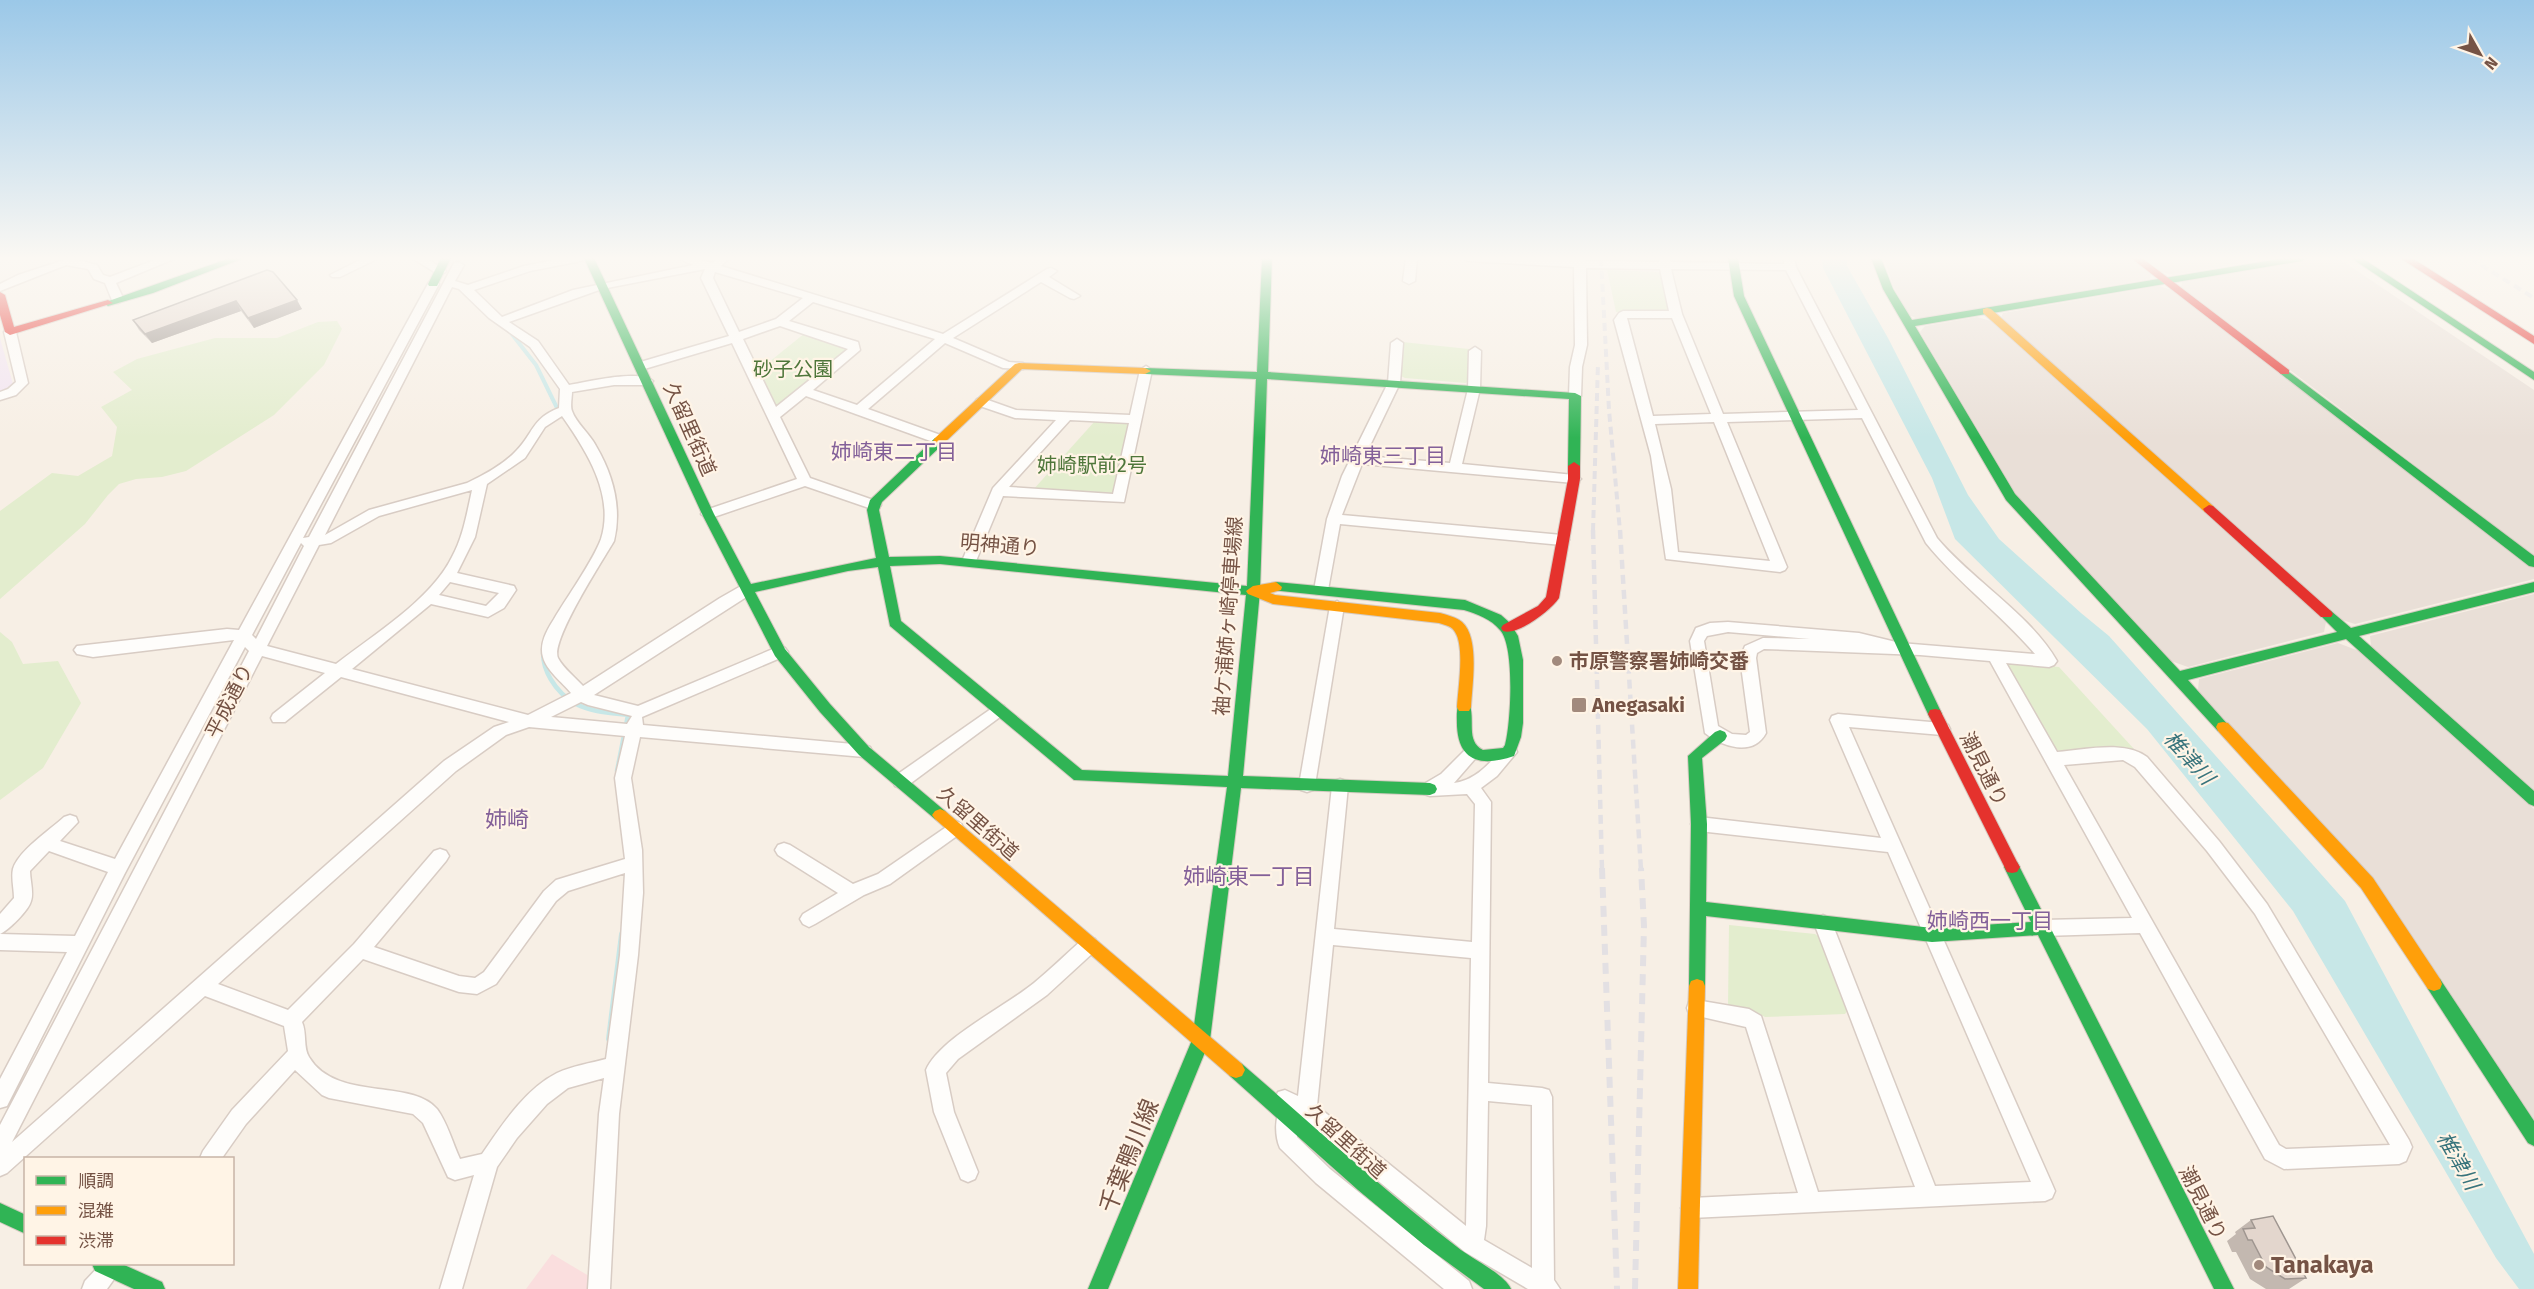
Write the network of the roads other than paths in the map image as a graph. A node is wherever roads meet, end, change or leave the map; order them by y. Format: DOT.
graph roads {
  1 [pos="6,318"];
  2 [pos="57,318"];
  3 [pos="421,318"];
  4 [pos="424,318"];
  5 [pos="497,318"];
  6 [pos="508,318"];
  7 [pos="618,318"];
  8 [pos="726,318"];
  9 [pos="785,318"];
  10 [pos="880,318"];
  11 [pos="976,318"];
  12 [pos="1264,318"];
  13 [pos="1581,318"];
  14 [pos="1621,318"];
  15 [pos="1678,318"];
  16 [pos="1749,318"];
  17 [pos="1818,318"];
  18 [pos="1905,318"];
  19 [pos="1944,318"];
  20 [pos="1995,318"];
  21 [pos="2216,318"];
  22 [pos="2446,318"];
  23 [pos="2498,318"];
  24 [pos="501,321"];
  25 [pos="780,322"];
  26 [pos="1908,324"];
  27 [pos="10,332"];
  28 [pos="735,338"];
  29 [pos="944,338"];
  30 [pos="2534,341"];
  31 [pos="1397,343"];
  32 [pos="1475,351"];
  33 [pos="640,366"];
  34 [pos="1019,366"];
  35 [pos="1146,370"];
  36 [pos="1261,375"];
  37 [pos="2534,377"];
  38 [pos="647,381"];
  39 [pos="1394,383"];
  40 [pos="566,389"];
  41 [pos="1474,389"];
  42 [pos="804,391"];
  43 [pos="0,396"];
  44 [pos="1575,396"];
  45 [pos="981,402"];
  46 [pos="565,410"];
  47 [pos="859,410"];
  48 [pos="1866,414"];
  49 [pos="773,416"];
  50 [pos="1067,416"];
  51 [pos="1794,417"];
  52 [pos="1720,418"];
  53 [pos="1135,419"];
  54 [pos="1647,420"];
  55 [pos="941,440"];
  56 [pos="1357,459"];
  57 [pos="1455,468"];
  58 [pos="1574,479"];
  59 [pos="805,481"];
  60 [pos="481,482"];
  61 [pos="998,491"];
  62 [pos="874,505"];
  63 [pos="708,514"];
  64 [pos="1334,519"];
  65 [pos="1562,540"];
  66 [pos="313,542"];
  67 [pos="292,544"];
  68 [pos="969,561"];
  69 [pos="882,562"];
  70 [pos="2534,563"];
  71 [pos="447,576"];
  72 [pos="2534,587"];
  73 [pos="746,590"];
  74 [pos="1322,590"];
  75 [pos="1253,591"];
  76 [pos="428,598"];
  77 [pos="1337,606"];
  78 [pos="1508,628"];
  79 [pos="2347,633"];
  80 [pos="244,636"];
  81 [pos="256,649"];
  82 [pos="1903,649"];
  83 [pos="82,650"];
  84 [pos="780,652"];
  85 [pos="1995,657"];
  86 [pos="338,671"];
  87 [pos="2178,677"];
  88 [pos="582,695"];
  89 [pos="998,710"];
  90 [pos="279,718"];
  91 [pos="636,721"];
  92 [pos="529,722"];
  93 [pos="1942,729"];
  94 [pos="1720,736"];
  95 [pos="864,751"];
  96 [pos="1473,752"];
  97 [pos="1509,752"];
  98 [pos="2053,759"];
  99 [pos="901,781"];
  100 [pos="1235,783"];
  101 [pos="1307,785"];
  102 [pos="1340,786"];
  103 [pos="1471,787"];
  104 [pos="1430,789"];
  105 [pos="2534,800"];
  106 [pos="70,822"];
  107 [pos="1699,824"];
  108 [pos="955,828"];
  109 [pos="47,843"];
  110 [pos="1893,846"];
  111 [pos="784,850"];
  112 [pos="440,856"];
  113 [pos="634,863"];
  114 [pos="119,868"];
  115 [pos="852,893"];
  116 [pos="1699,908"];
  117 [pos="809,919"];
  118 [pos="1823,923"];
  119 [pos="2144,925"];
  120 [pos="0,926"];
  121 [pos="2043,928"];
  122 [pos="1932,934"];
  123 [pos="1324,936"];
  124 [pos="0,942"];
  125 [pos="80,944"];
  126 [pos="1089,945"];
  127 [pos="360,950"];
  128 [pos="1481,951"];
  129 [pos="204,987"];
  130 [pos="1696,1008"];
  131 [pos="291,1020"];
  132 [pos="1201,1040"];
  133 [pos="298,1054"];
  134 [pos="613,1066"];
  135 [pos="1252,1083"];
  136 [pos="1478,1091"];
  137 [pos="0,1100"];
  138 [pos="1307,1110"];
  139 [pos="1287,1114"];
  140 [pos="1305,1131"];
  141 [pos="2534,1137"];
  142 [pos="0,1145"];
  143 [pos="211,1157"];
  144 [pos="488,1162"];
  145 [pos="0,1166"];
  146 [pos="968,1172"];
  147 [pos="1929,1196"];
  148 [pos="1811,1203"];
  149 [pos="1691,1208"];
  150 [pos="0,1212"];
  151 [pos="24,1224"];
  152 [pos="1472,1245"];
  153 [pos="117,1267"];
  154 [pos="1546,1287"];
  155 [pos="93,1289"];
  156 [pos="155,1289"];
  157 [pos="451,1289"];
  158 [pos="599,1289"];
  159 [pos="1098,1289"];
  160 [pos="1461,1289"];
  161 [pos="1501,1289"];
  162 [pos="1688,1289"];
  163 [pos="2224,1289"];
  1 -- 27 [label="main road"];
  2 -- 27 [label="main road"];
  3 -- 67 [label="street, 平成通り"];
  4 -- 66 [label="street, 平成通り"];
  5 -- 24 [label="street"];
  6 -- 24 [label="street"];
  7 -- 33 [label="main road, 久留里街道"];
  8 -- 28 [label="street"];
  9 -- 25 [label="street"];
  10 -- 29 [label="street"];
  11 -- 29 [label="street"];
  12 -- 36 [label="main road, 袖ケ浦姉ヶ崎停車場線"];
  13 -- 44 [label="street"];
  14 -- 54 [label="street"];
  15 -- 52 [label="street"];
  16 -- 51 [label="main road, 潮見通り"];
  17 -- 48 [label="street"];
  18 -- 26 [label="main road"];
  19 -- 26 [label="main road"];
  20 -- 79 [label="main road"];
  21 -- 70 [label="main road"];
  22 -- 37 [label="main road"];
  23 -- 30 [label="main road"];
  24 -- 40 [label="street"];
  25 -- 28 [label="street"];
  25 -- 42 [label="street"];
  26 -- 87 [label="main road"];
  27 -- 43 [label="street"];
  28 -- 33 [label="street"];
  28 -- 49 [label="street"];
  29 -- 34 [label="street"];
  29 -- 47 [label="street"];
  31 -- 39 [label="street"];
  32 -- 41 [label="street"];
  33 -- 38 [label="main road, 久留里街道"];
  34 -- 35 [label="main road"];
  34 -- 45 [label="main road"];
  35 -- 36 [label="main road"];
  35 -- 53 [label="street"];
  36 -- 39 [label="main road"];
  36 -- 75 [label="main road, 袖ケ浦姉ヶ崎停車場線"];
  38 -- 40 [label="street"];
  38 -- 63 [label="main road, 久留里街道"];
  39 -- 41 [label="main road"];
  39 -- 56 [label="street"];
  40 -- 46 [label="street"];
  41 -- 44 [label="main road"];
  41 -- 57 [label="street"];
  42 -- 47 [label="street"];
  42 -- 49 [label="street"];
  44 -- 58 [label="main road"];
  45 -- 50 [label="street"];
  45 -- 55 [label="main road"];
  46 -- 60 [label="street"];
  46 -- 88 [label="street"];
  47 -- 55 [label="street"];
  48 -- 51 [label="street"];
  48 -- 85 [label="street"];
  49 -- 59 [label="street"];
  50 -- 53 [label="street"];
  50 -- 61 [label="street"];
  51 -- 52 [label="street"];
  51 -- 82 [label="main road, 潮見通り"];
  52 -- 54 [label="street"];
  52 -- 54 [label="street"];
  53 -- 61 [label="street"];
  55 -- 62 [label="main road"];
  56 -- 57 [label="street"];
  56 -- 64 [label="street"];
  57 -- 58 [label="street"];
  58 -- 65 [label="main road"];
  59 -- 62 [label="street"];
  59 -- 63 [label="street"];
  60 -- 66 [label="street"];
  60 -- 71 [label="street"];
  61 -- 68 [label="street"];
  62 -- 69 [label="main road"];
  63 -- 73 [label="main road, 久留里街道"];
  64 -- 65 [label="street"];
  64 -- 74 [label="street"];
  65 -- 78 [label="main road"];
  66 -- 67 [label="street"];
  66 -- 81 [label="street, 平成通り"];
  67 -- 80 [label="street, 平成通り"];
  68 -- 69 [label="main road, 明神通り"];
  68 -- 75 [label="main road, 明神通り"];
  69 -- 73 [label="main road, 明神通り"];
  69 -- 89 [label="main road"];
  71 -- 76 [label="street"];
  71 -- 76 [label="street"];
  72 -- 79 [label="main road"];
  73 -- 84 [label="main road, 久留里街道"];
  73 -- 88 [label="street"];
  74 -- 75 [label="main road, 明神通り"];
  74 -- 78 [label="main road, 明神通り"];
  75 -- 77 [label="main road, 明神通り"];
  75 -- 100 [label="main road, 袖ケ浦姉ヶ崎停車場線"];
  76 -- 86 [label="street"];
  77 -- 96 [label="main road, 明神通り"];
  77 -- 101 [label="street"];
  78 -- 97 [label="main road"];
  79 -- 87 [label="main road"];
  79 -- 105 [label="main road"];
  80 -- 81 [label="street"];
  80 -- 83 [label="street"];
  80 -- 114 [label="street, 平成通り"];
  81 -- 86 [label="street"];
  81 -- 142 [label="street, 平成通り"];
  82 -- 85 [label="street"];
  82 -- 93 [label="main road, 潮見通り"];
  82 -- 94 [label="street"];
  82 -- 94 [label="street"];
  84 -- 91 [label="street"];
  84 -- 95 [label="main road, 久留里街道"];
  85 -- 98 [label="street"];
  86 -- 90 [label="street"];
  86 -- 92 [label="street"];
  87 -- 141 [label="main road"];
  88 -- 91 [label="street"];
  88 -- 92 [label="street"];
  89 -- 99 [label="street"];
  89 -- 100 [label="main road"];
  91 -- 92 [label="street"];
  91 -- 95 [label="street"];
  91 -- 113 [label="street"];
  92 -- 129 [label="street"];
  93 -- 110 [label="street"];
  93 -- 121 [label="main road, 潮見通り"];
  94 -- 107 [label="main road"];
  95 -- 99 [label="main road, 久留里街道"];
  96 -- 97 [label="main road"];
  96 -- 104 [label="street"];
  97 -- 103 [label="street"];
  98 -- 119 [label="street"];
  98 -- 119 [label="street"];
  99 -- 108 [label="main road, 久留里街道"];
  100 -- 101 [label="main road"];
  100 -- 132 [label="main road, 袖ケ浦姉ヶ崎停車場線"];
  101 -- 102 [label="main road"];
  102 -- 104 [label="main road"];
  102 -- 123 [label="street"];
  103 -- 104 [label="street"];
  103 -- 128 [label="street"];
  106 -- 109 [label="street"];
  107 -- 110 [label="street"];
  107 -- 116 [label="main road"];
  108 -- 115 [label="street"];
  108 -- 126 [label="main road, 久留里街道"];
  109 -- 114 [label="street"];
  109 -- 120 [label="street"];
  110 -- 122 [label="street"];
  111 -- 115 [label="street"];
  112 -- 127 [label="street"];
  113 -- 127 [label="street"];
  113 -- 134 [label="street"];
  114 -- 125 [label="street, 平成通り"];
  115 -- 117 [label="street"];
  116 -- 118 [label="main road"];
  116 -- 130 [label="main road"];
  118 -- 122 [label="main road"];
  118 -- 147 [label="street"];
  119 -- 121 [label="street"];
  121 -- 122 [label="main road"];
  121 -- 163 [label="main road, 潮見通り"];
  122 -- 147 [label="street"];
  123 -- 128 [label="street"];
  123 -- 138 [label="street"];
  124 -- 125 [label="street"];
  125 -- 137 [label="street, 平成通り"];
  126 -- 132 [label="main road, 久留里街道"];
  126 -- 146 [label="street"];
  127 -- 131 [label="street"];
  128 -- 136 [label="street"];
  129 -- 131 [label="street"];
  129 -- 145 [label="street"];
  130 -- 148 [label="street"];
  130 -- 149 [label="main road"];
  131 -- 133 [label="street"];
  132 -- 135 [label="main road, 久留里街道"];
  132 -- 159 [label="main road, 千葉鴨川線"];
  133 -- 143 [label="street"];
  133 -- 144 [label="street"];
  134 -- 144 [label="street"];
  134 -- 158 [label="street"];
  135 -- 138 [label="street"];
  135 -- 139 [label="main road, 久留里街道"];
  136 -- 152 [label="street"];
  136 -- 154 [label="street"];
  138 -- 140 [label="street"];
  138 -- 152 [label="street"];
  139 -- 140 [label="main road, 久留里街道"];
  139 -- 160 [label="street"];
  140 -- 161 [label="main road, 久留里街道"];
  144 -- 157 [label="street"];
  147 -- 148 [label="street"];
  148 -- 149 [label="street"];
  149 -- 162 [label="main road"];
  150 -- 151 [label="main road"];
  152 -- 154 [label="street"];
  153 -- 155 [label="street"];
  153 -- 156 [label="main road"];
}
